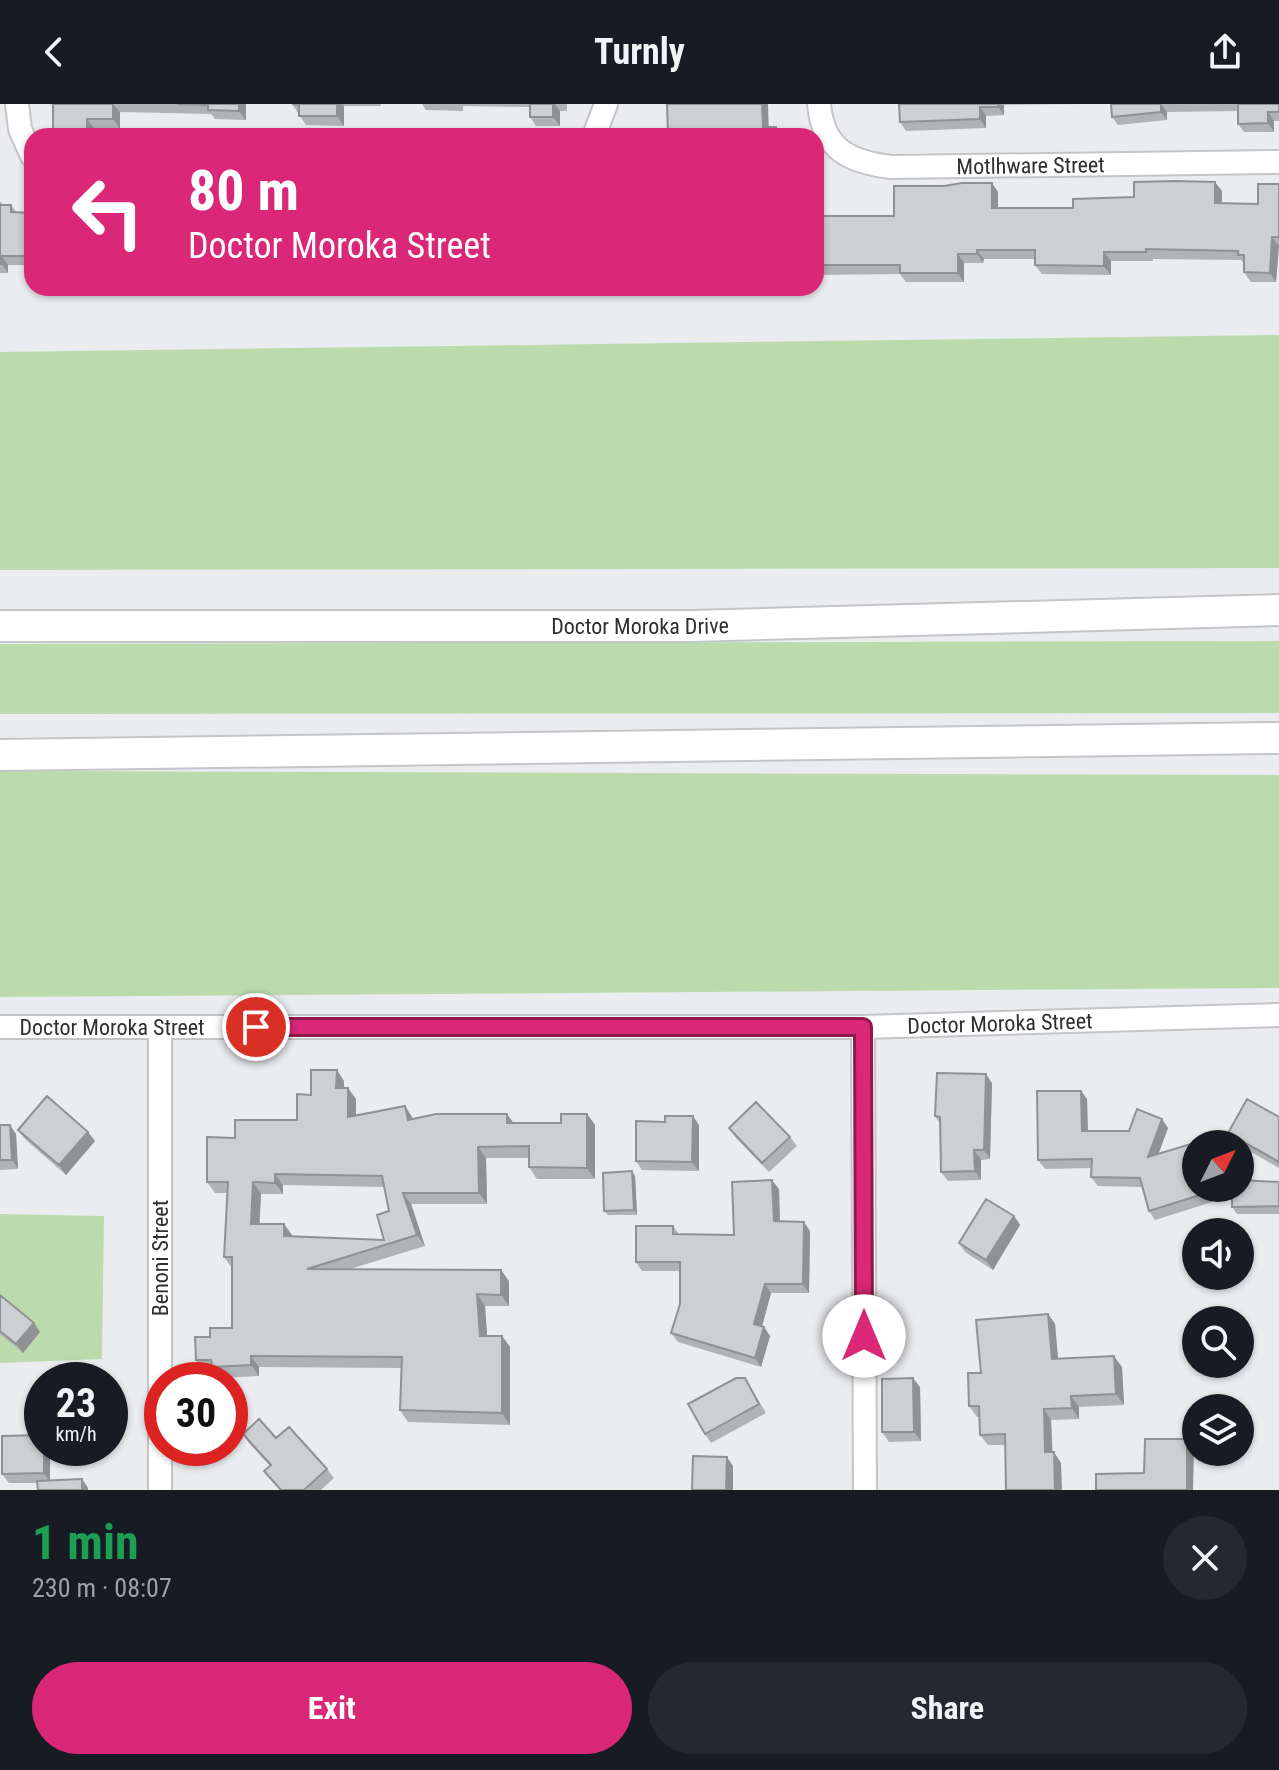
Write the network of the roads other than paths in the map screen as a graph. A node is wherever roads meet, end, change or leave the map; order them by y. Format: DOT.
graph roads {
  1 [pos="17,104"];
  2 [pos="606,104"];
  3 [pos="819,104"];
  4 [pos="597,128"];
  5 [pos="24,138"];
  6 [pos="1279,162"];
  7 [pos="1279,610"];
  8 [pos="0,626"];
  9 [pos="1279,738"];
  10 [pos="0,755"];
  11 [pos="1279,1015"];
  12 [pos="0,1027"];
  13 [pos="160,1027"];
  14 [pos="863,1027"];
  15 [pos="160,1490"];
  16 [pos="865,1490"];
  1 -- 5 [label="street"];
  2 -- 4 [label="street"];
  3 -- 6 [label="street, Motlhware Street"];
  7 -- 8 [label="street, Doctor Moroka Drive"];
  9 -- 10 [label="street"];
  11 -- 14 [label="street, Doctor Moroka Street"];
  12 -- 13 [label="street, Doctor Moroka Street"];
  13 -- 14 [label="street, Doctor Moroka Street"];
  13 -- 15 [label="street, Benoni Street"];
  14 -- 16 [label="street"];
}
